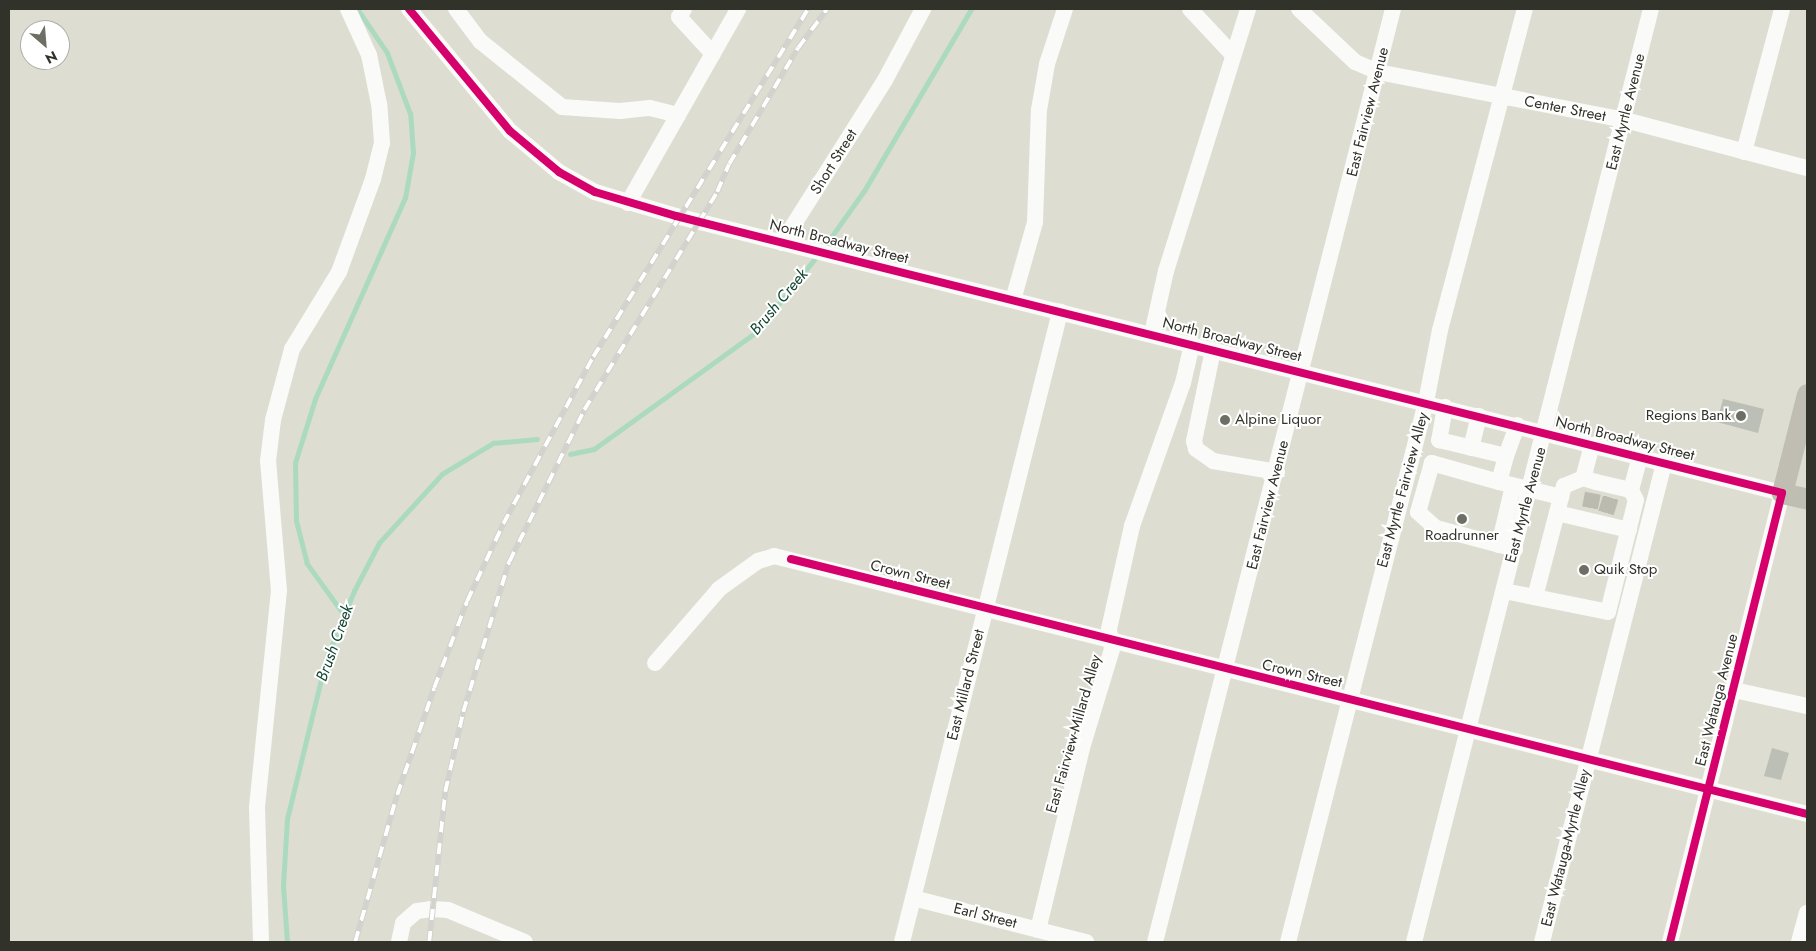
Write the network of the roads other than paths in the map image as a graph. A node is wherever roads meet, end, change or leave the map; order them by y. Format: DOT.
graph roads {
  1 [pos="348,9"];
  2 [pos="409,9"];
  3 [pos="456,9"];
  4 [pos="684,9"];
  5 [pos="738,9"];
  6 [pos="923,9"];
  7 [pos="1065,9"];
  8 [pos="1190,9"];
  9 [pos="1248,9"];
  10 [pos="1299,9"];
  11 [pos="1393,9"];
  12 [pos="1525,9"];
  13 [pos="1651,9"];
  14 [pos="1782,9"];
  15 [pos="713,54"];
  16 [pos="1233,54"];
  17 [pos="1378,72"];
  18 [pos="1503,96"];
  19 [pos="678,115"];
  20 [pos="1624,120"];
  21 [pos="1744,152"];
  22 [pos="1807,168"];
  23 [pos="628,203"];
  24 [pos="790,245"];
  25 [pos="1013,300"];
  26 [pos="1060,312"];
  27 [pos="1152,334"];
  28 [pos="1192,344"];
  29 [pos="1213,350"];
  30 [pos="1302,372"];
  31 [pos="1807,394"];
  32 [pos="1426,402"];
  33 [pos="1445,407"];
  34 [pos="1479,416"];
  35 [pos="1517,425"];
  36 [pos="1546,432"];
  37 [pos="1439,440"];
  38 [pos="1592,445"];
  39 [pos="1471,448"];
  40 [pos="1506,456"];
  41 [pos="1412,457"];
  42 [pos="1640,457"];
  43 [pos="1664,462"];
  44 [pos="1432,463"];
  45 [pos="1277,472"];
  46 [pos="1506,484"];
  47 [pos="1530,490"];
  48 [pos="1631,490"];
  49 [pos="1782,493"];
  50 [pos="1590,496"];
  51 [pos="1807,499"];
  52 [pos="1559,505"];
  53 [pos="1608,505"];
  54 [pos="1629,530"];
  55 [pos="1507,547"];
  56 [pos="1504,591"];
  57 [pos="1535,597"];
  58 [pos="984,608"];
  59 [pos="1112,641"];
  60 [pos="654,663"];
  61 [pos="1226,670"];
  62 [pos="1734,690"];
  63 [pos="1349,699"];
  64 [pos="1807,706"];
  65 [pos="1467,727"];
  66 [pos="1589,758"];
  67 [pos="1709,789"];
  68 [pos="1807,814"];
  69 [pos="913,898"];
  70 [pos="1807,913"];
  71 [pos="1038,930"];
  72 [pos="261,942"];
  73 [pos="399,942"];
  74 [pos="524,942"];
  75 [pos="902,942"];
  76 [pos="1086,942"];
  77 [pos="1155,942"];
  78 [pos="1288,942"];
  79 [pos="1414,942"];
  80 [pos="1542,942"];
  81 [pos="1670,942"];
  82 [pos="1799,942"];
  1 -- 72 [label="street"];
  2 -- 23 [label="street, North Broadway Street"];
  3 -- 19 [label="street"];
  4 -- 15 [label="street"];
  5 -- 15 [label="street"];
  6 -- 24 [label="street, Short Street"];
  7 -- 25 [label="street"];
  8 -- 16 [label="street"];
  9 -- 16 [label="street"];
  10 -- 17 [label="street, Center Street"];
  11 -- 17 [label="street, East Fairview Avenue"];
  12 -- 18 [label="street, East Myrtle Fairview Alley"];
  13 -- 20 [label="street, East Myrtle Avenue"];
  14 -- 21 [label="street"];
  15 -- 19 [label="street"];
  16 -- 27 [label="street"];
  17 -- 18 [label="street, Center Street"];
  17 -- 30 [label="street, East Fairview Avenue"];
  18 -- 20 [label="street, Center Street"];
  18 -- 32 [label="street, East Myrtle Fairview Alley"];
  19 -- 23 [label="street"];
  20 -- 21 [label="street, Center Street"];
  20 -- 36 [label="street, East Myrtle Avenue"];
  21 -- 22 [label="street, Center Street"];
  23 -- 24 [label="street, North Broadway Street"];
  24 -- 25 [label="street, North Broadway Street"];
  25 -- 26 [label="street, North Broadway Street"];
  26 -- 27 [label="street, North Broadway Street"];
  26 -- 58 [label="street, East Millard Street"];
  27 -- 28 [label="street, North Broadway Street"];
  28 -- 29 [label="street, North Broadway Street"];
  28 -- 59 [label="street, East Fairview-Millard Alley"];
  29 -- 30 [label="street, North Broadway Street"];
  29 -- 45 [label="street"];
  30 -- 32 [label="street, North Broadway Street"];
  30 -- 45 [label="street, East Fairview Avenue"];
  31 -- 49 [label="main road, East Watauga Avenue"];
  32 -- 33 [label="street, North Broadway Street"];
  32 -- 41 [label="street, East Myrtle Fairview Alley"];
  33 -- 34 [label="street, North Broadway Street"];
  33 -- 37 [label="street"];
  34 -- 35 [label="street, North Broadway Street"];
  34 -- 39 [label="street"];
  35 -- 36 [label="street, North Broadway Street"];
  35 -- 40 [label="street"];
  36 -- 38 [label="street, North Broadway Street"];
  36 -- 47 [label="street, East Myrtle Avenue"];
  37 -- 39 [label="street"];
  37 -- 44 [label="street"];
  38 -- 42 [label="street, North Broadway Street"];
  38 -- 50 [label="street"];
  39 -- 40 [label="street"];
  40 -- 46 [label="street"];
  41 -- 44 [label="street"];
  41 -- 63 [label="street, East Myrtle Fairview Alley"];
  42 -- 43 [label="street, North Broadway Street"];
  42 -- 48 [label="street"];
  43 -- 49 [label="street, North Broadway Street"];
  43 -- 66 [label="street, East Watauga-Myrtle Alley"];
  44 -- 46 [label="street"];
  44 -- 55 [label="street"];
  45 -- 61 [label="street, East Fairview Avenue"];
  46 -- 47 [label="street"];
  46 -- 55 [label="street"];
  47 -- 52 [label="street"];
  47 -- 55 [label="street, East Myrtle Avenue"];
  48 -- 53 [label="street"];
  48 -- 54 [label="street"];
  49 -- 51 [label="main road, North Broadway Street"];
  49 -- 62 [label="street, East Watauga Avenue"];
  50 -- 52 [label="street"];
  50 -- 52 [label="street"];
  50 -- 53 [label="street"];
  50 -- 53 [label="street"];
  52 -- 57 [label="street"];
  53 -- 54 [label="street"];
  54 -- 57 [label="street"];
  55 -- 56 [label="street, East Myrtle Avenue"];
  56 -- 57 [label="street"];
  56 -- 65 [label="street, East Myrtle Avenue"];
  58 -- 59 [label="street, Crown Street"];
  58 -- 60 [label="street, Crown Street"];
  58 -- 69 [label="street, East Millard Street"];
  59 -- 61 [label="street, Crown Street"];
  59 -- 71 [label="street, East Fairview-Millard Alley"];
  61 -- 63 [label="street, Crown Street"];
  61 -- 77 [label="street, East Fairview Avenue"];
  62 -- 64 [label="street"];
  62 -- 67 [label="street, East Watauga Avenue"];
  63 -- 65 [label="street, Crown Street"];
  63 -- 78 [label="street, East Myrtle Fairview Alley"];
  65 -- 66 [label="street, Crown Street"];
  65 -- 79 [label="street, East Myrtle Avenue"];
  66 -- 67 [label="street, Crown Street"];
  66 -- 80 [label="street, East Watauga-Myrtle Alley"];
  67 -- 68 [label="street, Crown Street"];
  67 -- 81 [label="street, East Watauga Avenue"];
  69 -- 71 [label="street, Earl Street"];
  69 -- 75 [label="street, East Millard Street"];
  70 -- 82 [label="street"];
  71 -- 76 [label="street, Earl Street"];
  73 -- 74 [label="street"];
}
